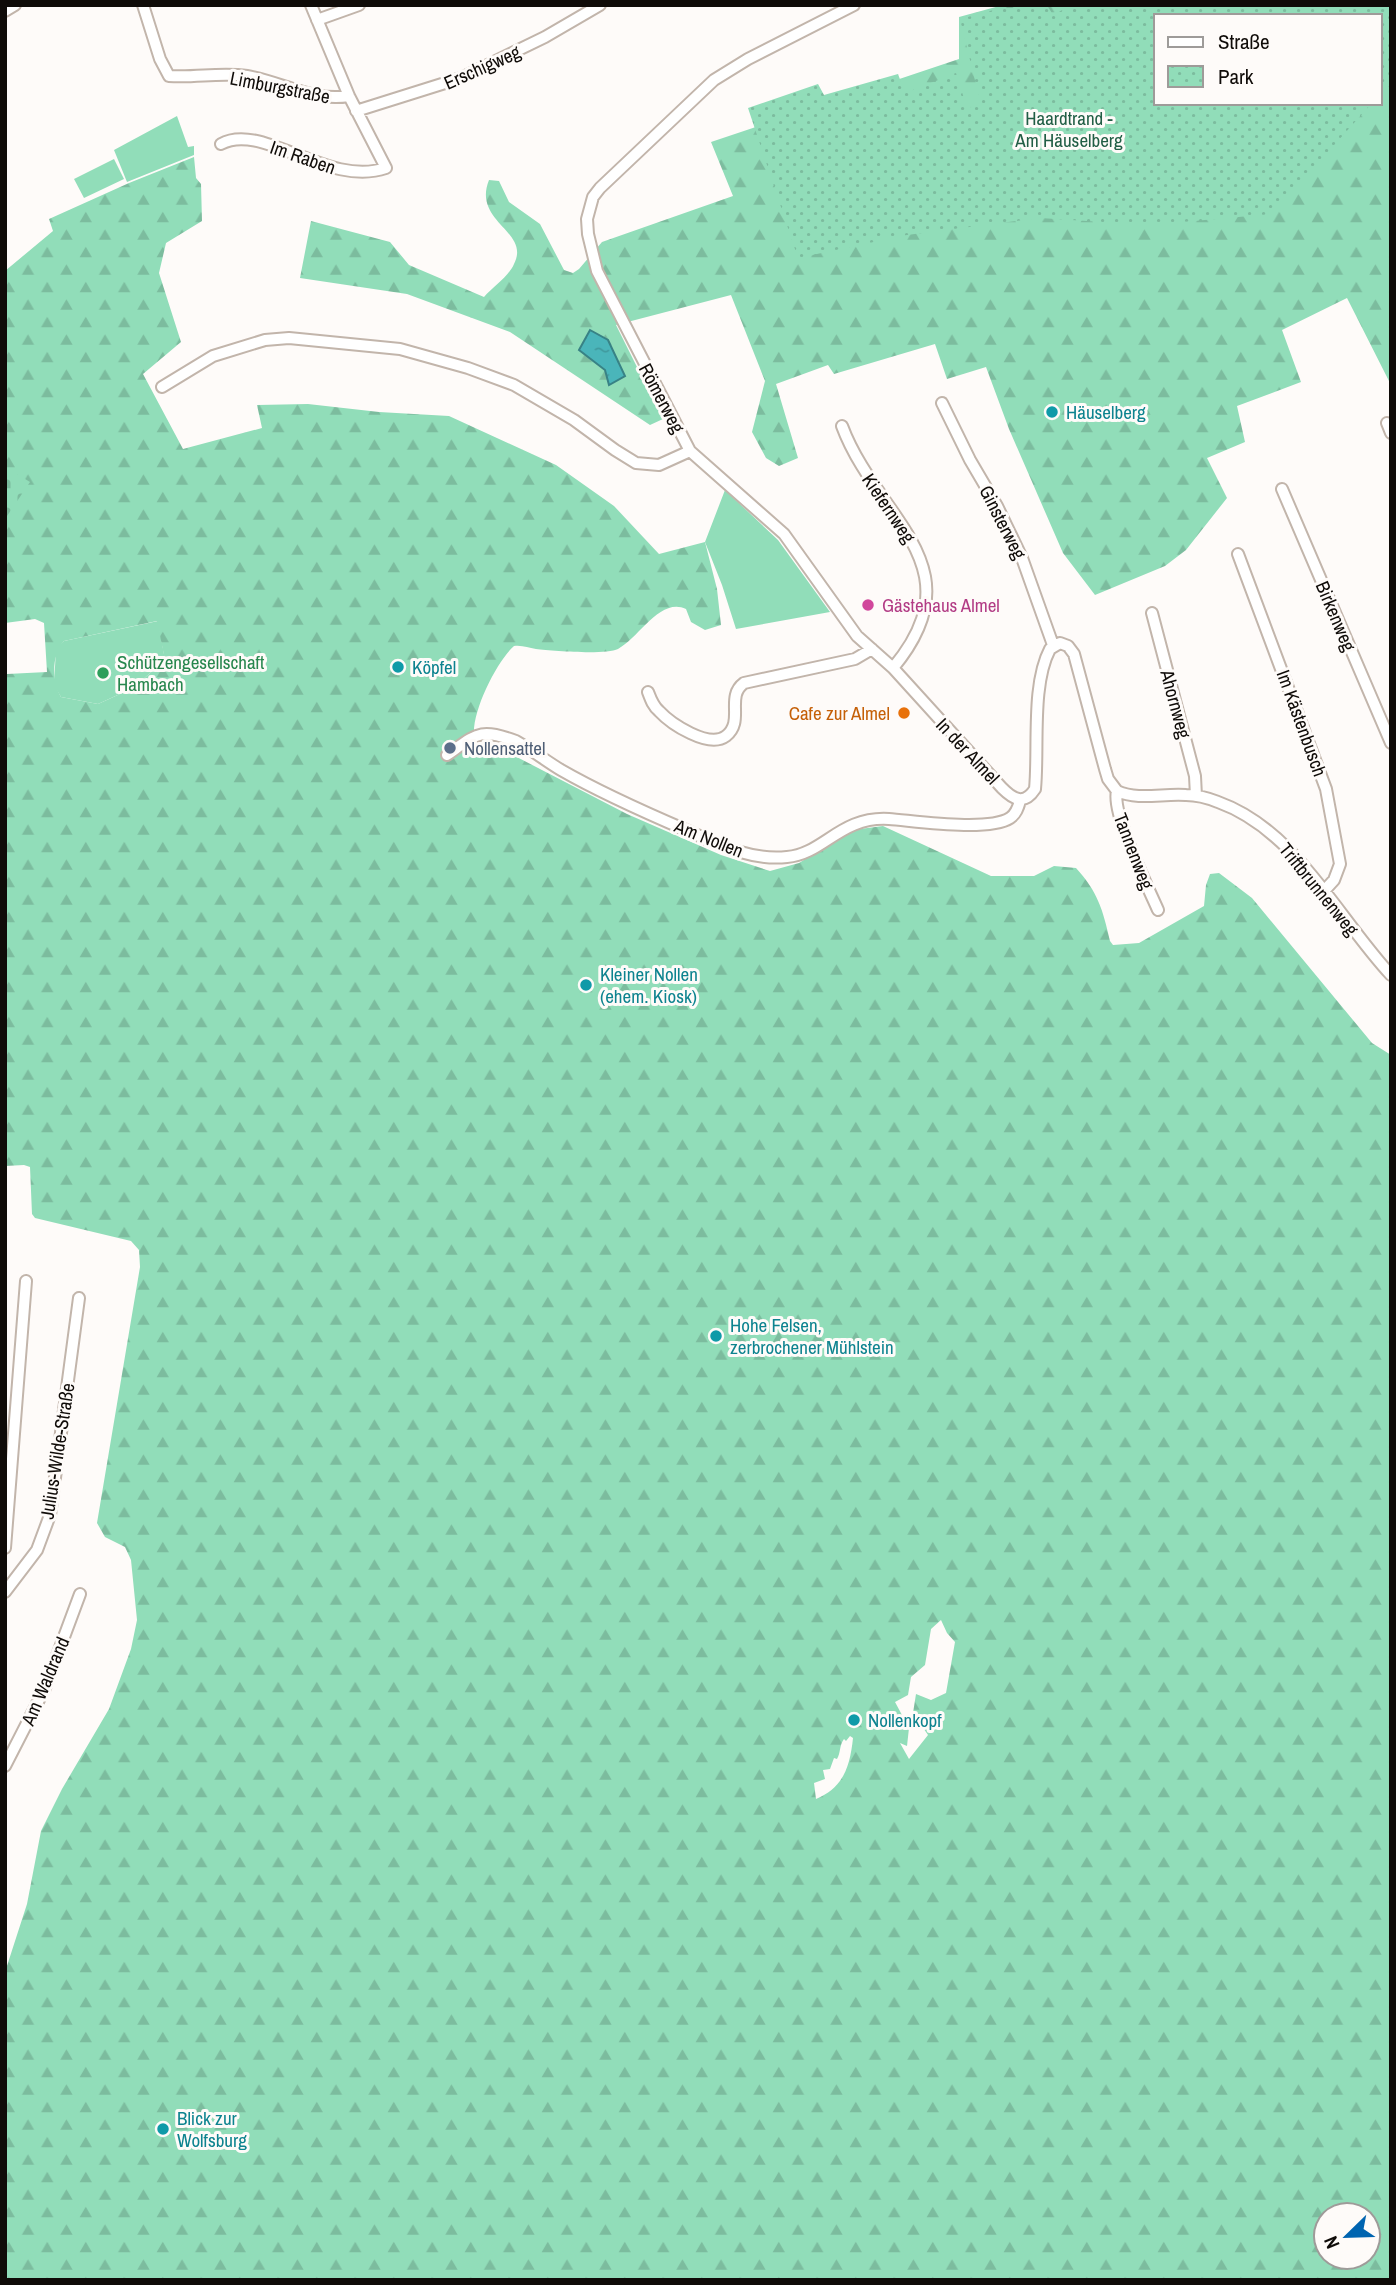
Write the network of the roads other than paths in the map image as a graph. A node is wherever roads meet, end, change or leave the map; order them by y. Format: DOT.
graph roads {
  1 [pos="15,5"];
  2 [pos="143,5"];
  3 [pos="311,5"];
  4 [pos="359,5"];
  5 [pos="600,5"];
  6 [pos="854,5"];
  7 [pos="5,11"];
  8 [pos="317,20"];
  9 [pos="349,96"];
  10 [pos="356,111"];
  11 [pos="221,144"];
  12 [pos="162,387"];
  13 [pos="942,403"];
  14 [pos="842,426"];
  15 [pos="690,451"];
  16 [pos="1282,489"];
  17 [pos="1238,554"];
  18 [pos="1152,613"];
  19 [pos="1053,645"];
  20 [pos="872,649"];
  21 [pos="893,668"];
  22 [pos="648,692"];
  23 [pos="1391,743"];
  24 [pos="447,755"];
  25 [pos="1117,791"];
  26 [pos="1196,796"];
  27 [pos="1020,800"];
  28 [pos="1323,892"];
  29 [pos="1158,910"];
  30 [pos="1391,975"];
  31 [pos="26,1281"];
  32 [pos="79,1298"];
  33 [pos="5,1548"];
  34 [pos="5,1592"];
  35 [pos="79,1594"];
  36 [pos="5,1766"];
  1 -- 7 [label="street"];
  2 -- 9 [label="street, Limburgstraße"];
  3 -- 8 [label="street"];
  4 -- 8 [label="street"];
  5 -- 10 [label="street, Erschigweg"];
  6 -- 15 [label="street, Römerweg"];
  8 -- 9 [label="street"];
  9 -- 10 [label="street"];
  10 -- 11 [label="street, Im Raben"];
  12 -- 15 [label="street, Römerweg"];
  13 -- 19 [label="street, Ginsterweg"];
  14 -- 21 [label="street, Kiefernweg"];
  15 -- 20 [label="street, In der Almel"];
  16 -- 23 [label="street, Birkenweg"];
  17 -- 28 [label="street, Im Kästenbusch"];
  18 -- 26 [label="street, Ahornweg"];
  19 -- 25 [label="street"];
  19 -- 27 [label="street"];
  20 -- 21 [label="street, In der Almel"];
  20 -- 22 [label="street"];
  21 -- 27 [label="street, In der Almel"];
  24 -- 27 [label="street, Am Nollen"];
  25 -- 26 [label="street, Triftbrunnenweg"];
  25 -- 29 [label="street, Tannenweg"];
  26 -- 28 [label="street, Triftbrunnenweg"];
  28 -- 30 [label="street, Triftbrunnenweg"];
  31 -- 33 [label="street"];
  32 -- 34 [label="street, Julius-Wilde-Straße"];
  35 -- 36 [label="street, Am Waldrand"];
}
